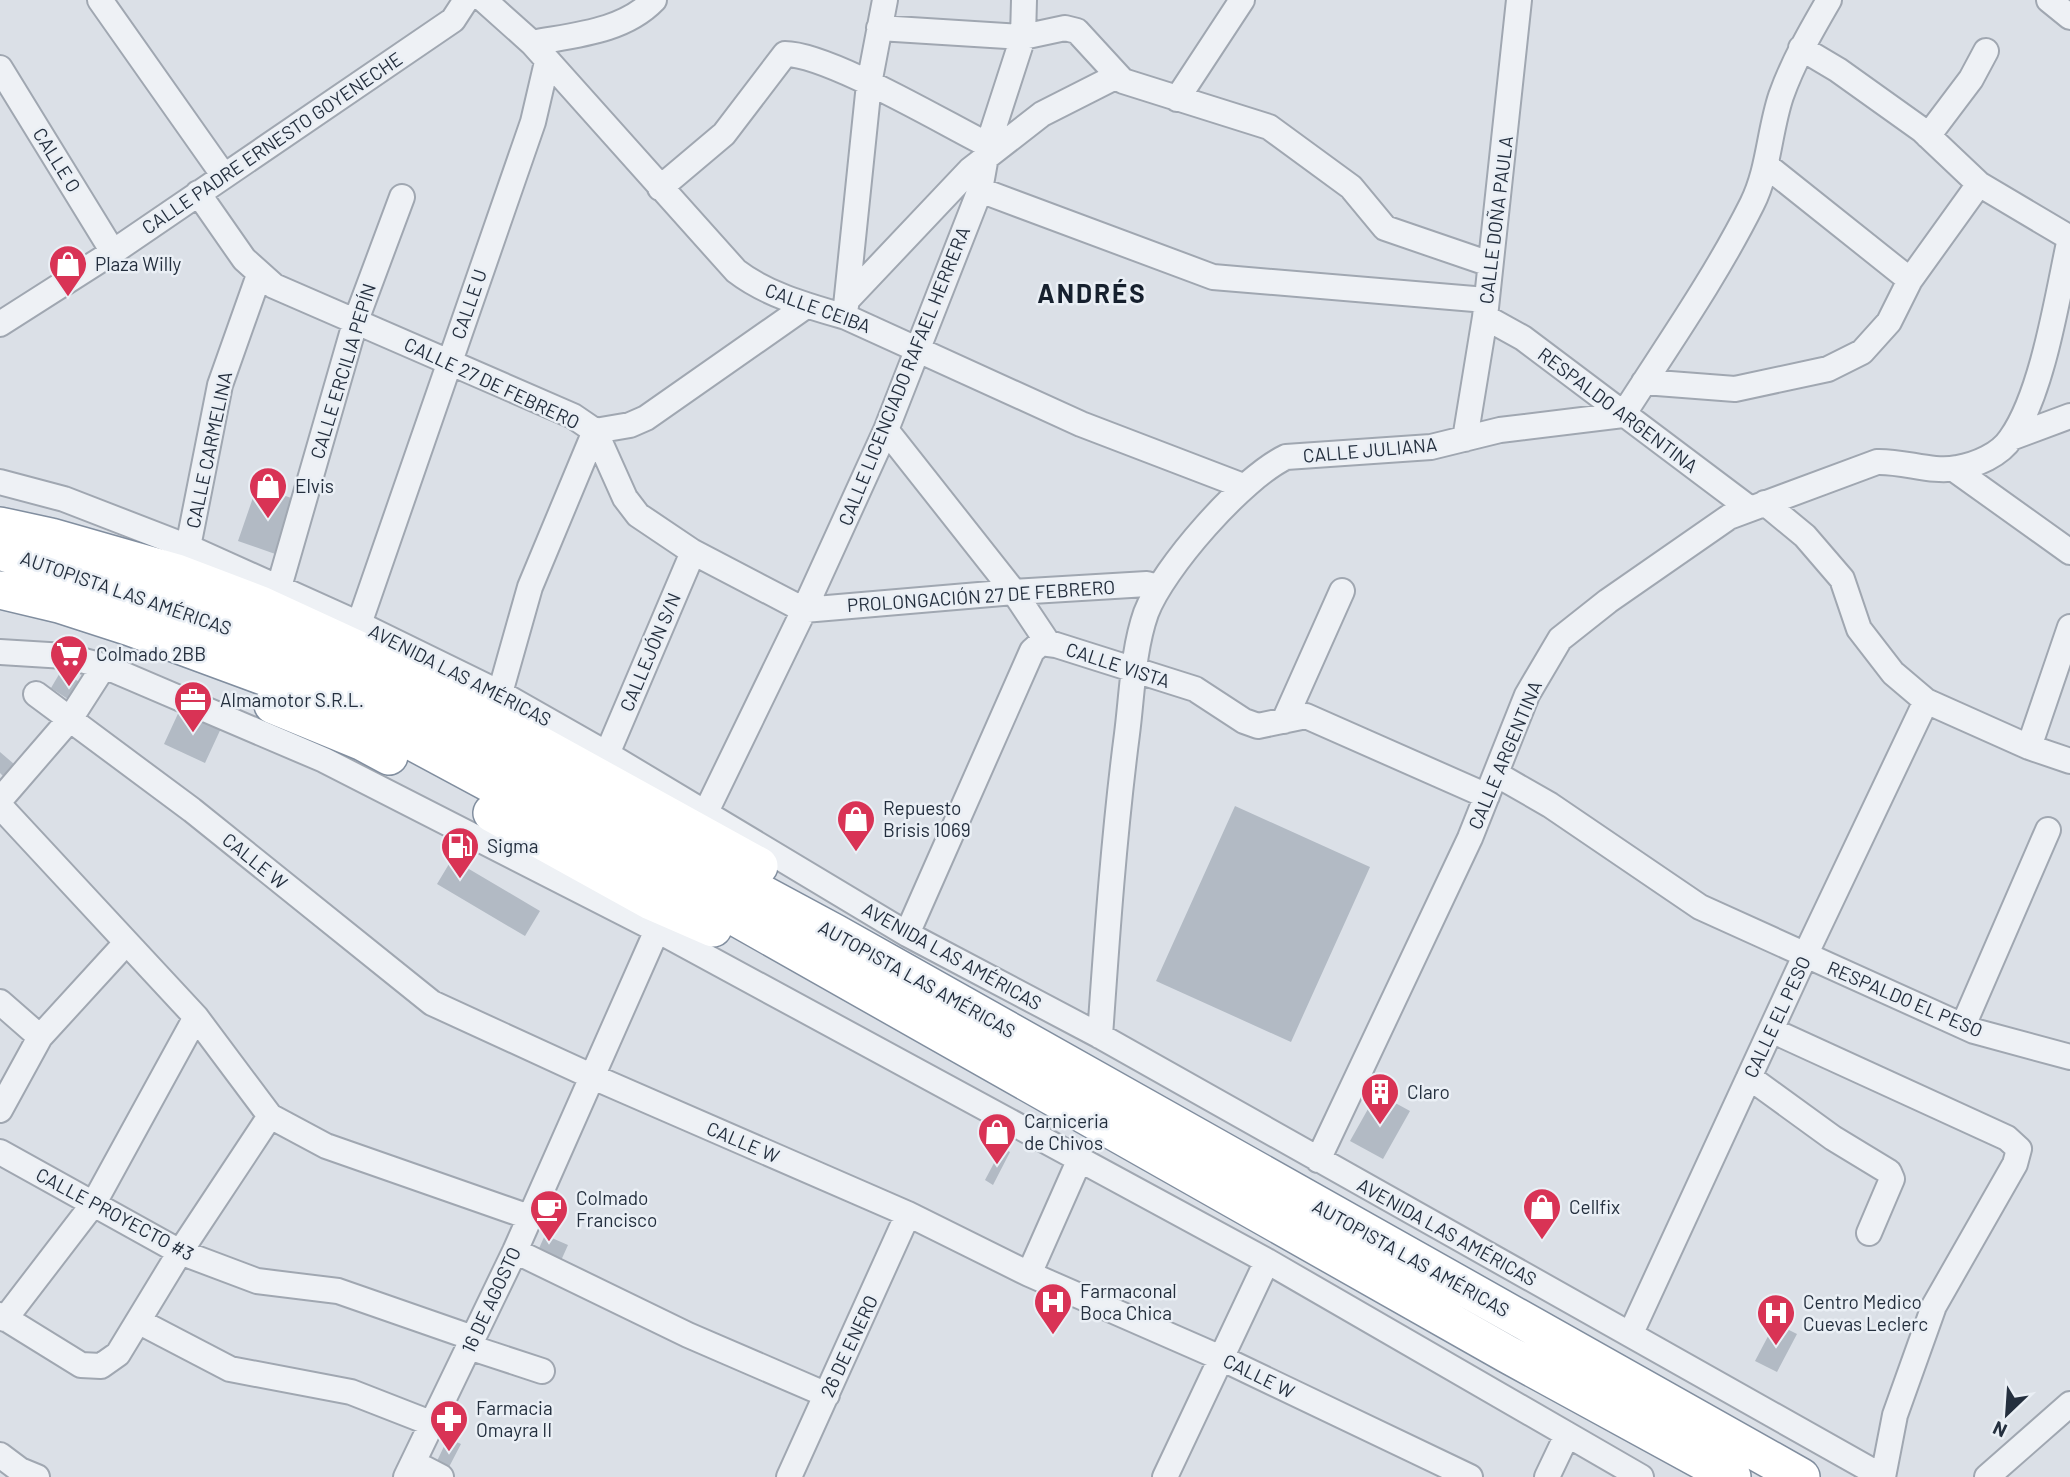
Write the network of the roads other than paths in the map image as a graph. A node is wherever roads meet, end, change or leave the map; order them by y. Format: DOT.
graph roads {
  1 [pos="100,0"];
  2 [pos="466,0"];
  3 [pos="484,0"];
  4 [pos="654,0"];
  5 [pos="885,0"];
  6 [pos="1024,0"];
  7 [pos="1242,0"];
  8 [pos="1519,0"];
  9 [pos="1829,0"];
  10 [pos="2049,0"];
  11 [pos="2070,17"];
  12 [pos="879,28"];
  13 [pos="1023,37"];
  14 [pos="1801,48"];
  15 [pos="1986,51"];
  16 [pos="539,53"];
  17 [pos="0,68"];
  18 [pos="1117,76"];
  19 [pos="869,84"];
  20 [pos="1177,99"];
  21 [pos="1928,136"];
  22 [pos="986,152"];
  23 [pos="1767,166"];
  24 [pos="224,176"];
  25 [pos="1979,184"];
  26 [pos="660,188"];
  27 [pos="980,190"];
  28 [pos="198,193"];
  29 [pos="402,197"];
  30 [pos="2070,238"];
  31 [pos="113,252"];
  32 [pos="1490,264"];
  33 [pos="259,275"];
  34 [pos="1910,280"];
  35 [pos="806,306"];
  36 [pos="846,308"];
  37 [pos="1485,309"];
  38 [pos="355,323"];
  39 [pos="0,324"];
  40 [pos="918,348"];
  41 [pos="449,363"];
  42 [pos="1644,382"];
  43 [pos="1623,415"];
  44 [pos="2070,416"];
  45 [pos="886,430"];
  46 [pos="594,432"];
  47 [pos="2011,438"];
  48 [pos="1465,439"];
  49 [pos="1954,469"];
  50 [pos="0,482"];
  51 [pos="1243,486"];
  52 [pos="1757,505"];
  53 [pos="0,526"];
  54 [pos="188,547"];
  55 [pos="0,551"];
  56 [pos="693,552"];
  57 [pos="2070,552"];
  58 [pos="278,587"];
  59 [pos="1158,587"];
  60 [pos="0,590"];
  61 [pos="1342,591"];
  62 [pos="1014,592"];
  63 [pos="804,610"];
  64 [pos="0,613"];
  65 [pos="359,624"];
  66 [pos="2070,626"];
  67 [pos="1048,643"];
  68 [pos="0,652"];
  69 [pos="104,666"];
  70 [pos="1134,670"];
  71 [pos="500,693"];
  72 [pos="36,694"];
  73 [pos="1927,701"];
  74 [pos="70,719"];
  75 [pos="1284,721"];
  76 [pos="2029,747"];
  77 [pos="607,754"];
  78 [pos="2070,761"];
  79 [pos="1491,785"];
  80 [pos="0,800"];
  81 [pos="0,806"];
  82 [pos="705,814"];
  83 [pos="2048,830"];
  84 [pos="679,867"];
  85 [pos="657,930"];
  86 [pos="907,934"];
  87 [pos="126,943"];
  88 [pos="807,957"];
  89 [pos="1804,957"];
  90 [pos="0,1002"];
  91 [pos="966,1006"];
  92 [pos="196,1017"];
  93 [pos="1963,1026"];
  94 [pos="1771,1030"];
  95 [pos="1100,1036"];
  96 [pos="40,1037"];
  97 [pos="2070,1057"];
  98 [pos="590,1076"];
  99 [pos="1749,1077"];
  100 [pos="0,1110"];
  101 [pos="270,1116"];
  102 [pos="0,1152"];
  103 [pos="1318,1160"];
  104 [pos="1079,1161"];
  105 [pos="94,1203"];
  106 [pos="908,1214"];
  107 [pos="529,1217"];
  108 [pos="1869,1233"];
  109 [pos="514,1251"];
  110 [pos="180,1252"];
  111 [pos="1267,1261"];
  112 [pos="1029,1274"];
  113 [pos="3,1317"];
  114 [pos="138,1321"];
  115 [pos="1632,1334"];
  116 [pos="471,1343"];
  117 [pos="1221,1358"];
  118 [pos="542,1371"];
  119 [pos="827,1395"];
  120 [pos="2070,1404"];
  121 [pos="433,1424"];
  122 [pos="1567,1435"];
  123 [pos="0,1455"];
  124 [pos="410,1470"];
  125 [pos="37,1477"];
  126 [pos="441,1477"];
  127 [pos="789,1477"];
  128 [pos="1165,1477"];
  129 [pos="1470,1477"];
  130 [pos="1547,1477"];
  131 [pos="1641,1477"];
  132 [pos="1732,1477"];
  133 [pos="1801,1477"];
  134 [pos="1883,1477"];
  135 [pos="1987,1477"];
  1 -- 24 [label="street"];
  2 -- 24 [label="street, CALLE PADRE ERNESTO GOYENECHE"];
  3 -- 16 [label="street, CALLE CEIBA"];
  4 -- 16 [label="street"];
  5 -- 12 [label="street"];
  6 -- 13 [label="street, CALLE LICENCIADO RAFAEL HERRERA"];
  7 -- 20 [label="street"];
  8 -- 32 [label="street, CALLE DOÑA PAULA"];
  9 -- 14 [label="street"];
  10 -- 11 [label="street"];
  12 -- 13 [label="street"];
  12 -- 19 [label="street"];
  13 -- 18 [label="street"];
  13 -- 22 [label="street, CALLE LICENCIADO RAFAEL HERRERA"];
  14 -- 21 [label="street"];
  14 -- 23 [label="street"];
  15 -- 21 [label="street"];
  16 -- 26 [label="street, CALLE CEIBA"];
  16 -- 41 [label="street, CALLE U"];
  17 -- 31 [label="street, CALLE O"];
  18 -- 20 [label="street"];
  18 -- 22 [label="street"];
  19 -- 22 [label="street"];
  19 -- 26 [label="street"];
  19 -- 36 [label="street"];
  20 -- 32 [label="street"];
  21 -- 25 [label="street"];
  22 -- 27 [label="street, CALLE LICENCIADO RAFAEL HERRERA"];
  22 -- 36 [label="street"];
  23 -- 34 [label="street"];
  23 -- 42 [label="street"];
  24 -- 28 [label="street, CALLE PADRE ERNESTO GOYENECHE"];
  25 -- 30 [label="street"];
  25 -- 34 [label="street"];
  26 -- 35 [label="street, CALLE CEIBA"];
  27 -- 37 [label="street"];
  27 -- 40 [label="street, CALLE LICENCIADO RAFAEL HERRERA"];
  28 -- 31 [label="street, CALLE PADRE ERNESTO GOYENECHE"];
  28 -- 33 [label="street, CALLE 27 DE FEBRERO"];
  29 -- 38 [label="street, CALLE ERCILIA PEPÍN"];
  30 -- 47 [label="street"];
  31 -- 39 [label="street, CALLE PADRE ERNESTO GOYENECHE"];
  32 -- 37 [label="street, CALLE DOÑA PAULA"];
  33 -- 38 [label="street, CALLE 27 DE FEBRERO"];
  33 -- 54 [label="street, CALLE CARMELINA"];
  34 -- 42 [label="street"];
  35 -- 36 [label="street, CALLE CEIBA"];
  35 -- 46 [label="street"];
  36 -- 40 [label="street, CALLE CEIBA"];
  37 -- 43 [label="street, RESPALDO ARGENTINA"];
  37 -- 48 [label="street, CALLE DOÑA PAULA"];
  38 -- 41 [label="street, CALLE 27 DE FEBRERO"];
  38 -- 58 [label="street, CALLE ERCILIA PEPÍN"];
  40 -- 45 [label="street, CALLE LICENCIADO RAFAEL HERRERA"];
  40 -- 51 [label="street, CALLE CEIBA"];
  41 -- 46 [label="street, CALLE 27 DE FEBRERO"];
  41 -- 65 [label="street, CALLE U"];
  42 -- 43 [label="street"];
  43 -- 48 [label="street, CALLE JULIANA"];
  43 -- 52 [label="street, RESPALDO ARGENTINA"];
  44 -- 47 [label="street"];
  45 -- 62 [label="street"];
  45 -- 63 [label="street, CALLE LICENCIADO RAFAEL HERRERA"];
  46 -- 56 [label="street, CALLE 27 DE FEBRERO"];
  46 -- 71 [label="street"];
  47 -- 49 [label="street"];
  48 -- 51 [label="street, CALLE JULIANA"];
  49 -- 52 [label="street, CALLE ARGENTINA"];
  49 -- 57 [label="street"];
  50 -- 54 [label="street, AVENIDA LAS AMÉRICAS"];
  51 -- 59 [label="street, CALLE JULIANA"];
  52 -- 73 [label="street, RESPALDO ARGENTINA"];
  52 -- 79 [label="street, CALLE ARGENTINA"];
  53 -- 91 [label="highway"];
  54 -- 58 [label="street, AVENIDA LAS AMÉRICAS"];
  55 -- 84 [label="highway, AUTOPISTA LAS AMÉRICAS"];
  56 -- 63 [label="street, CALLE 27 DE FEBRERO"];
  56 -- 77 [label="street, CALLEJÓN S/N"];
  58 -- 65 [label="street, AVENIDA LAS AMÉRICAS"];
  59 -- 62 [label="street, PROLONGACIÓN 27 DE FEBRERO"];
  59 -- 70 [label="street, CALLE JULIANA"];
  60 -- 84 [label="highway, AUTOPISTA LAS AMÉRICAS"];
  61 -- 75 [label="street"];
  62 -- 63 [label="street, PROLONGACIÓN 27 DE FEBRERO"];
  62 -- 67 [label="street"];
  63 -- 82 [label="street, CALLE LICENCIADO RAFAEL HERRERA"];
  64 -- 88 [label="highway"];
  65 -- 71 [label="street, AVENIDA LAS AMÉRICAS"];
  66 -- 76 [label="street"];
  67 -- 70 [label="street, CALLE VISTA"];
  67 -- 86 [label="street, CALLE VISTA"];
  68 -- 69 [label="street"];
  69 -- 74 [label="street"];
  69 -- 85 [label="street"];
  70 -- 75 [label="street, CALLE VISTA"];
  70 -- 95 [label="street, CALLE JULIANA"];
  71 -- 77 [label="street, AVENIDA LAS AMÉRICAS"];
  72 -- 74 [label="street, CALLE W"];
  73 -- 76 [label="street, RESPALDO ARGENTINA"];
  73 -- 89 [label="street, CALLE EL PESO"];
  74 -- 80 [label="street"];
  74 -- 98 [label="street, CALLE W"];
  75 -- 79 [label="street, CALLE VISTA"];
  76 -- 78 [label="street, RESPALDO ARGENTINA"];
  77 -- 82 [label="street, AVENIDA LAS AMÉRICAS"];
  79 -- 89 [label="street, RESPALDO EL PESO"];
  79 -- 103 [label="street, CALLE ARGENTINA"];
  81 -- 87 [label="street"];
  82 -- 86 [label="street, AVENIDA LAS AMÉRICAS"];
  83 -- 93 [label="street"];
  84 -- 88 [label="highway, AUTOPISTA LAS AMÉRICAS"];
  84 -- 91 [label="highway, AUTOPISTA LAS AMÉRICAS"];
  85 -- 98 [label="street, 16 DE AGOSTO"];
  85 -- 104 [label="street"];
  86 -- 95 [label="street, AVENIDA LAS AMÉRICAS"];
  87 -- 92 [label="street"];
  87 -- 96 [label="street"];
  88 -- 132 [label="highway, AUTOPISTA LAS AMÉRICAS"];
  89 -- 93 [label="street, RESPALDO EL PESO"];
  89 -- 94 [label="street, CALLE EL PESO"];
  90 -- 96 [label="street"];
  91 -- 133 [label="highway, AUTOPISTA LAS AMÉRICAS"];
  92 -- 101 [label="street"];
  92 -- 105 [label="street"];
  93 -- 97 [label="street, RESPALDO EL PESO"];
  94 -- 99 [label="street, CALLE EL PESO"];
  94 -- 134 [label="street"];
  95 -- 103 [label="street, AVENIDA LAS AMÉRICAS"];
  96 -- 100 [label="street"];
  98 -- 106 [label="street, CALLE W"];
  98 -- 107 [label="street, 16 DE AGOSTO"];
  99 -- 108 [label="street"];
  99 -- 115 [label="street, CALLE EL PESO"];
  101 -- 107 [label="street"];
  101 -- 110 [label="street"];
  102 -- 105 [label="street, CALLE PROYECTO #3"];
  103 -- 115 [label="street, AVENIDA LAS AMÉRICAS"];
  104 -- 111 [label="street"];
  104 -- 112 [label="street"];
  105 -- 110 [label="street, CALLE PROYECTO #3"];
  105 -- 113 [label="street"];
  106 -- 112 [label="street, CALLE W"];
  106 -- 119 [label="street, 26 DE ENERO"];
  107 -- 109 [label="street, 16 DE AGOSTO"];
  109 -- 116 [label="street, 16 DE AGOSTO"];
  109 -- 119 [label="street"];
  110 -- 114 [label="street"];
  110 -- 116 [label="street, CALLE PROYECTO #3"];
  111 -- 117 [label="street"];
  111 -- 122 [label="street"];
  112 -- 117 [label="street, CALLE W"];
  113 -- 114 [label="street"];
  114 -- 121 [label="street"];
  115 -- 134 [label="street, AVENIDA LAS AMÉRICAS"];
  116 -- 118 [label="street, CALLE PROYECTO #3"];
  116 -- 121 [label="street, 16 DE AGOSTO"];
  117 -- 128 [label="street"];
  117 -- 129 [label="street, CALLE W"];
  119 -- 127 [label="street, 26 DE ENERO"];
  120 -- 135 [label="street"];
  121 -- 124 [label="street, 16 DE AGOSTO"];
  122 -- 130 [label="street"];
  122 -- 131 [label="street"];
  123 -- 125 [label="street"];
  124 -- 126 [label="street"];
}
